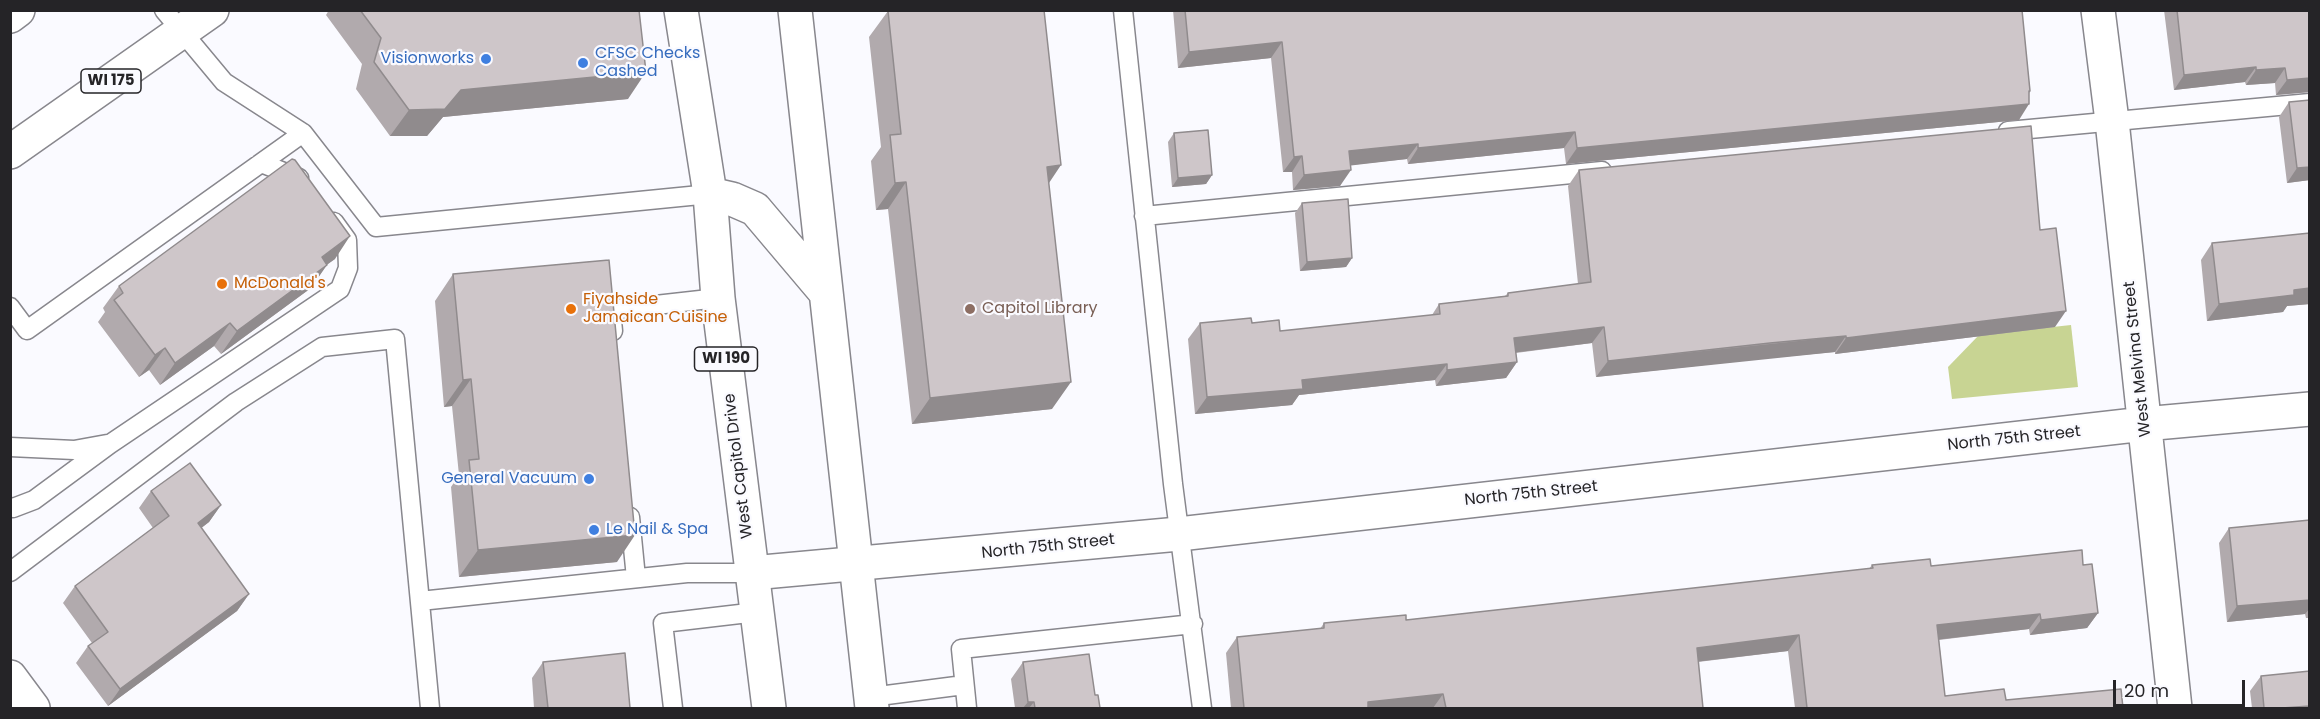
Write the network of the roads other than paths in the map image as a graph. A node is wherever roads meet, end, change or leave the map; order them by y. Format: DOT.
graph roads {
  1 [pos="18,10"];
  2 [pos="212,10"];
  3 [pos="681,10"];
  4 [pos="795,10"];
  5 [pos="1123,10"];
  6 [pos="2098,10"];
  7 [pos="10,16"];
  8 [pos="172,22"];
  9 [pos="2310,103"];
  10 [pos="2112,121"];
  11 [pos="1995,132"];
  12 [pos="303,133"];
  13 [pos="10,152"];
  14 [pos="261,163"];
  15 [pos="1617,170"];
  16 [pos="315,192"];
  17 [pos="710,194"];
  18 [pos="327,211"];
  19 [pos="1144,216"];
  20 [pos="826,293"];
  21 [pos="718,298"];
  22 [pos="10,307"];
  23 [pos="614,345"];
  24 [pos="2310,409"];
  25 [pos="2144,424"];
  26 [pos="110,444"];
  27 [pos="10,447"];
  28 [pos="628,496"];
  29 [pos="10,507"];
  30 [pos="1179,534"];
  31 [pos="856,565"];
  32 [pos="10,572"];
  33 [pos="752,573"];
  34 [pos="636,578"];
  35 [pos="420,601"];
  36 [pos="757,612"];
  37 [pos="1193,624"];
  38 [pos="10,677"];
  39 [pos="964,685"];
  40 [pos="871,703"];
  41 [pos="33,708"];
  42 [pos="430,708"];
  43 [pos="673,708"];
  44 [pos="769,708"];
  45 [pos="967,708"];
  46 [pos="1202,708"];
  47 [pos="2175,708"];
  1 -- 7 [label="street"];
  2 -- 8 [label="street, WI 175"];
  3 -- 17 [label="street, West Capitol Drive / WI 190"];
  4 -- 20 [label="street"];
  5 -- 19 [label="lane"];
  6 -- 10 [label="street, West Melvina Street"];
  8 -- 12 [label="lane"];
  8 -- 13 [label="street, WI 175"];
  9 -- 10 [label="lane"];
  10 -- 11 [label="lane"];
  10 -- 25 [label="street, West Melvina Street"];
  12 -- 14 [label="lane"];
  12 -- 17 [label="lane"];
  14 -- 16 [label="lane"];
  14 -- 22 [label="lane"];
  15 -- 19 [label="lane"];
  17 -- 20 [label="street"];
  17 -- 21 [label="street, West Capitol Drive / WI 190"];
  18 -- 26 [label="lane"];
  19 -- 30 [label="lane"];
  20 -- 31 [label="street"];
  21 -- 23 [label="lane"];
  21 -- 33 [label="street, West Capitol Drive / WI 190"];
  24 -- 25 [label="street, North 75th Street"];
  25 -- 30 [label="street, North 75th Street"];
  25 -- 47 [label="street, West Melvina Street"];
  26 -- 27 [label="lane"];
  26 -- 29 [label="lane"];
  28 -- 34 [label="lane"];
  30 -- 31 [label="street, North 75th Street"];
  30 -- 37 [label="lane"];
  31 -- 33 [label="street, North 75th Street"];
  31 -- 40 [label="street"];
  32 -- 35 [label="lane"];
  33 -- 34 [label="lane"];
  33 -- 36 [label="street, West Capitol Drive / WI 190"];
  34 -- 35 [label="lane"];
  35 -- 42 [label="lane"];
  36 -- 43 [label="lane"];
  36 -- 44 [label="street, West Capitol Drive / WI 190"];
  37 -- 39 [label="lane"];
  37 -- 46 [label="lane"];
  38 -- 41 [label="street"];
  39 -- 40 [label="lane"];
  39 -- 45 [label="lane"];
}
